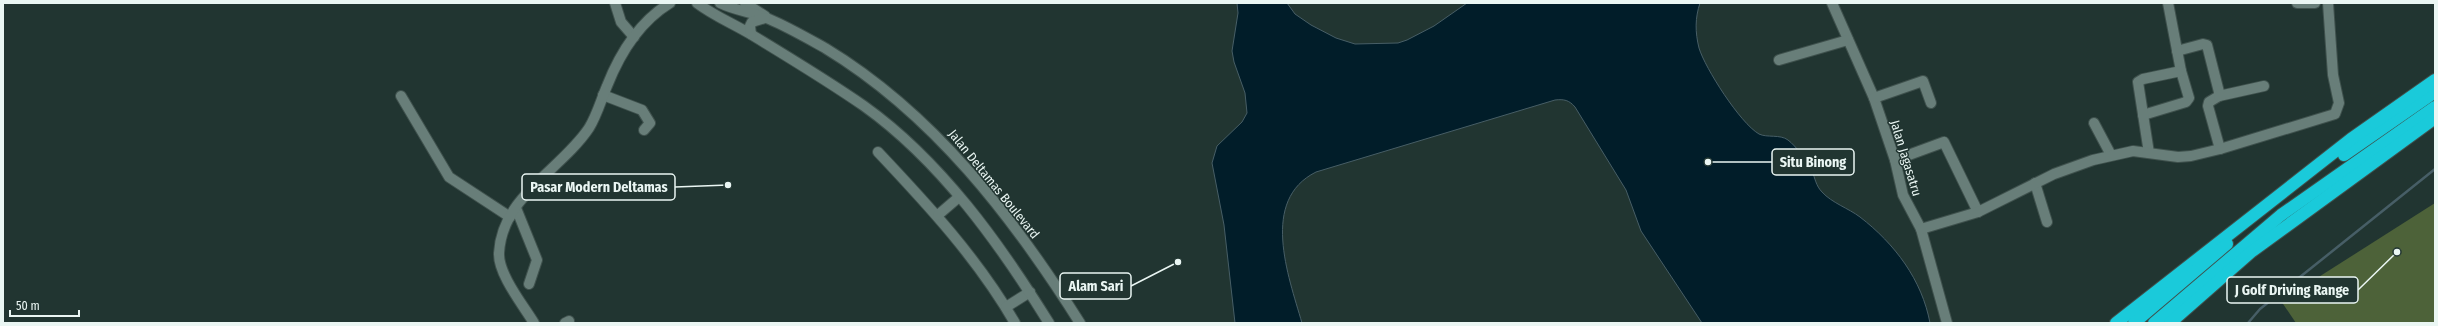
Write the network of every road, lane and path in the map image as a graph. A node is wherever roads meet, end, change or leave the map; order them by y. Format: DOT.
graph roads {
  1 [pos="615,3"];
  2 [pos="670,3"];
  3 [pos="697,3"];
  4 [pos="713,3"];
  5 [pos="720,3"];
  6 [pos="745,3"];
  7 [pos="1832,3"];
  8 [pos="2168,3"];
  9 [pos="2297,3"];
  10 [pos="2315,3"];
  11 [pos="2328,3"];
  12 [pos="718,16"];
  13 [pos="767,18"];
  14 [pos="751,34"];
  15 [pos="634,37"];
  16 [pos="1848,40"];
  17 [pos="2177,51"];
  18 [pos="1779,60"];
  19 [pos="2181,71"];
  20 [pos="2435,80"];
  21 [pos="2264,86"];
  22 [pos="2435,92"];
  23 [pos="603,95"];
  24 [pos="401,96"];
  25 [pos="2219,96"];
  26 [pos="1874,98"];
  27 [pos="1931,103"];
  28 [pos="2435,107"];
  29 [pos="2143,115"];
  30 [pos="2435,118"];
  31 [pos="2094,122"];
  32 [pos="644,130"];
  33 [pos="2220,149"];
  34 [pos="878,152"];
  35 [pos="2149,153"];
  36 [pos="2111,155"];
  37 [pos="1895,160"];
  38 [pos="2035,183"];
  39 [pos="958,197"];
  40 [pos="516,208"];
  41 [pos="1978,212"];
  42 [pos="938,215"];
  43 [pos="510,218"];
  44 [pos="2047,222"];
  45 [pos="1921,230"];
  46 [pos="529,284"];
  47 [pos="1030,292"];
  48 [pos="1006,307"];
  49 [pos="534,323"];
  50 [pos="1015,323"];
  51 [pos="1049,323"];
  52 [pos="1080,323"];
  53 [pos="1947,323"];
  54 [pos="2116,323"];
  55 [pos="2134,323"];
  56 [pos="2154,323"];
  57 [pos="2170,323"];
  1 -- 15 [label="street"];
  2 -- 15 [label="street"];
  3 -- 12 [label="street"];
  4 -- 12 [label="street"];
  5 -- 13 [label="street, Jalan Deltamas Boulevard"];
  6 -- 13 [label="street"];
  7 -- 16 [label="street, Jalan Jagasatru"];
  8 -- 17 [label="street"];
  9 -- 10 [label="street"];
  11 -- 33 [label="street"];
  12 -- 14 [label="street"];
  13 -- 14 [label="street"];
  13 -- 52 [label="street, Jalan Deltamas Boulevard"];
  14 -- 39 [label="street"];
  15 -- 23 [label="street"];
  16 -- 18 [label="street"];
  16 -- 26 [label="street, Jalan Jagasatru"];
  17 -- 19 [label="street"];
  17 -- 25 [label="street"];
  19 -- 29 [label="street"];
  19 -- 29 [label="street"];
  20 -- 54 [label="highway"];
  21 -- 25 [label="street"];
  22 -- 55 [label="highway"];
  23 -- 32 [label="street"];
  23 -- 40 [label="street"];
  24 -- 43 [label="street"];
  25 -- 33 [label="street"];
  26 -- 27 [label="street"];
  26 -- 37 [label="street, Jalan Jagasatru"];
  28 -- 56 [label="highway"];
  29 -- 35 [label="street"];
  30 -- 57 [label="highway"];
  31 -- 36 [label="street"];
  33 -- 35 [label="street"];
  34 -- 42 [label="street"];
  35 -- 36 [label="street"];
  36 -- 38 [label="street"];
  37 -- 41 [label="street"];
  37 -- 45 [label="street, Jalan Jagasatru"];
  38 -- 41 [label="street"];
  38 -- 44 [label="street"];
  39 -- 42 [label="street"];
  39 -- 47 [label="street"];
  40 -- 43 [label="street"];
  40 -- 46 [label="street"];
  41 -- 45 [label="street"];
  42 -- 48 [label="street"];
  43 -- 49 [label="street"];
  45 -- 53 [label="street, Jalan Jagasatru"];
  47 -- 48 [label="street"];
  47 -- 51 [label="street"];
  48 -- 50 [label="street"];
}
